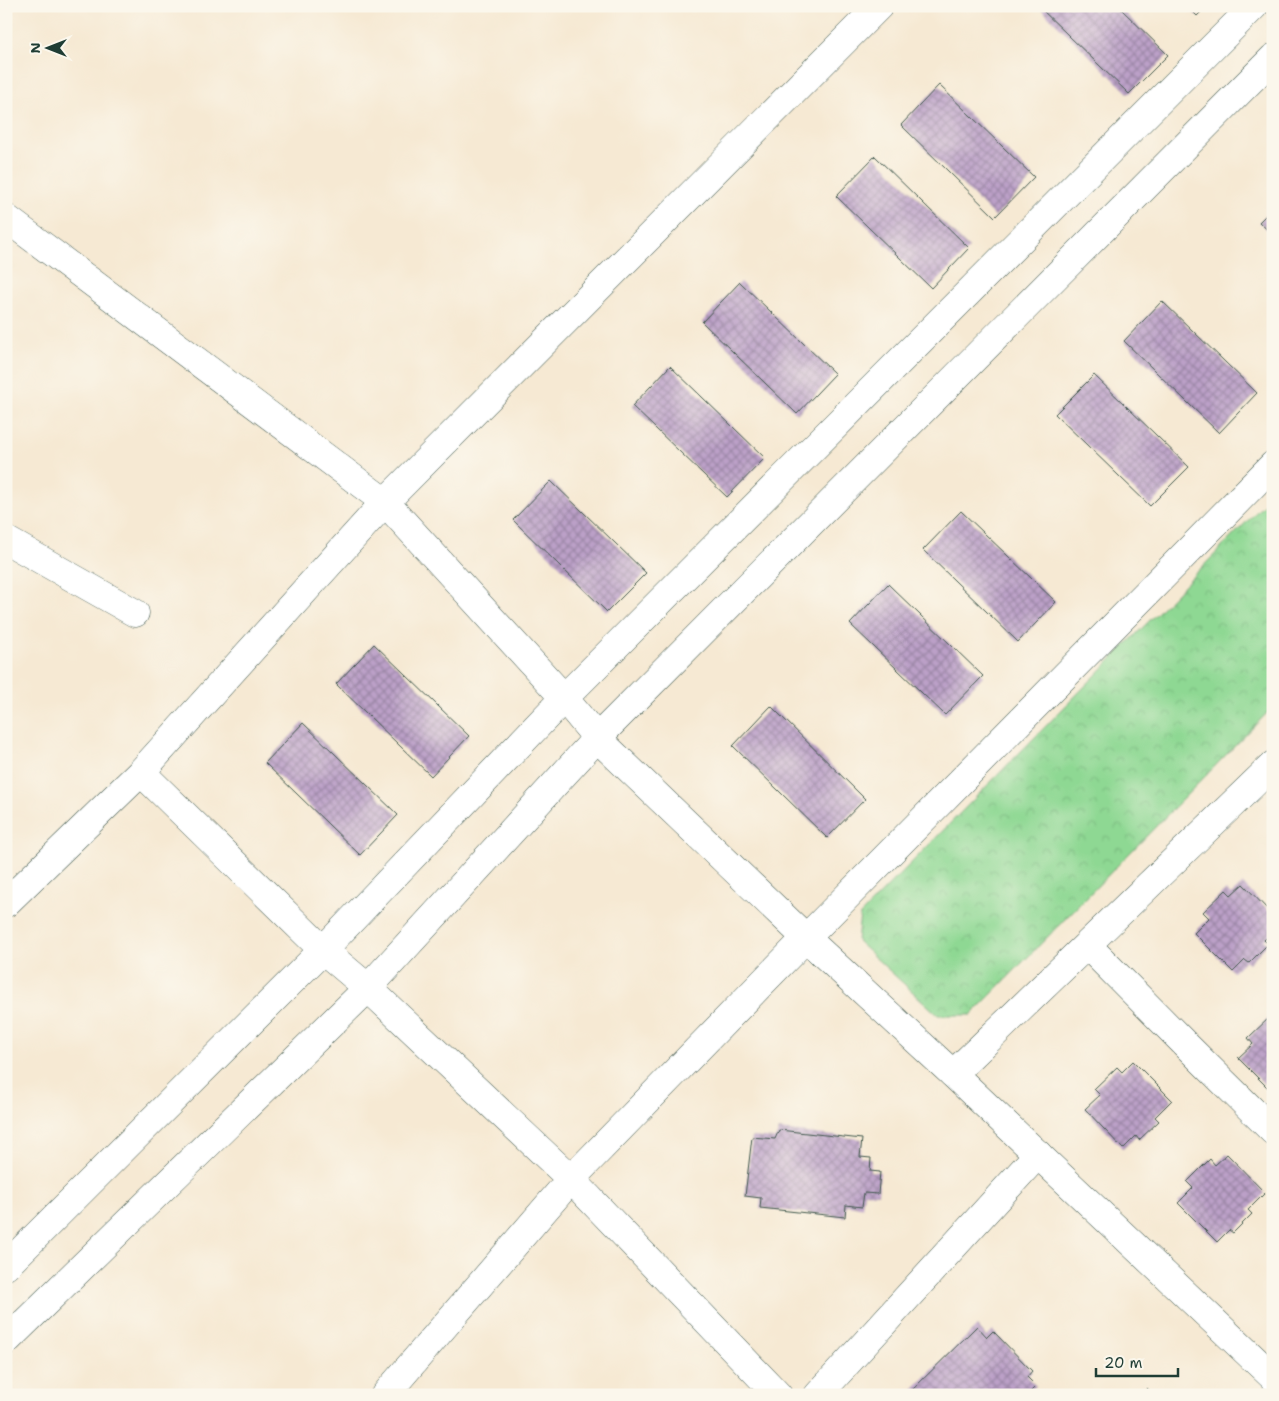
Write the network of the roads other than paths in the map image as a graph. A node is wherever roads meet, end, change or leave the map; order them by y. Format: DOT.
graph roads {
  1 [pos="879,6"];
  2 [pos="1254,6"];
  3 [pos="1273,58"];
  4 [pos="6,218"];
  5 [pos="1273,465"];
  6 [pos="385,502"];
  7 [pos="6,540"];
  8 [pos="136,613"];
  9 [pos="564,698"];
  10 [pos="597,738"];
  11 [pos="1273,765"];
  12 [pos="141,772"];
  13 [pos="6,903"];
  14 [pos="806,938"];
  15 [pos="1088,945"];
  16 [pos="323,950"];
  17 [pos="368,988"];
  18 [pos="953,1074"];
  19 [pos="1273,1131"];
  20 [pos="1038,1154"];
  21 [pos="571,1179"];
  22 [pos="6,1266"];
  23 [pos="6,1341"];
  24 [pos="1273,1377"];
  25 [pos="385,1395"];
  26 [pos="778,1395"];
  27 [pos="818,1395"];
  1 -- 6 [label="street"];
  2 -- 9 [label="street"];
  3 -- 10 [label="street"];
  4 -- 6 [label="street"];
  5 -- 14 [label="street"];
  6 -- 9 [label="street"];
  6 -- 12 [label="street"];
  7 -- 8 [label="street"];
  9 -- 10 [label="street"];
  9 -- 16 [label="street"];
  10 -- 14 [label="street"];
  10 -- 17 [label="street"];
  11 -- 15 [label="street"];
  12 -- 13 [label="street"];
  12 -- 16 [label="street"];
  14 -- 18 [label="street"];
  14 -- 21 [label="street"];
  15 -- 18 [label="street"];
  15 -- 19 [label="street"];
  16 -- 17 [label="street"];
  16 -- 22 [label="street"];
  17 -- 21 [label="street"];
  17 -- 23 [label="street"];
  18 -- 20 [label="street"];
  20 -- 24 [label="street"];
  20 -- 27 [label="street"];
  21 -- 25 [label="street"];
  21 -- 26 [label="street"];
}
